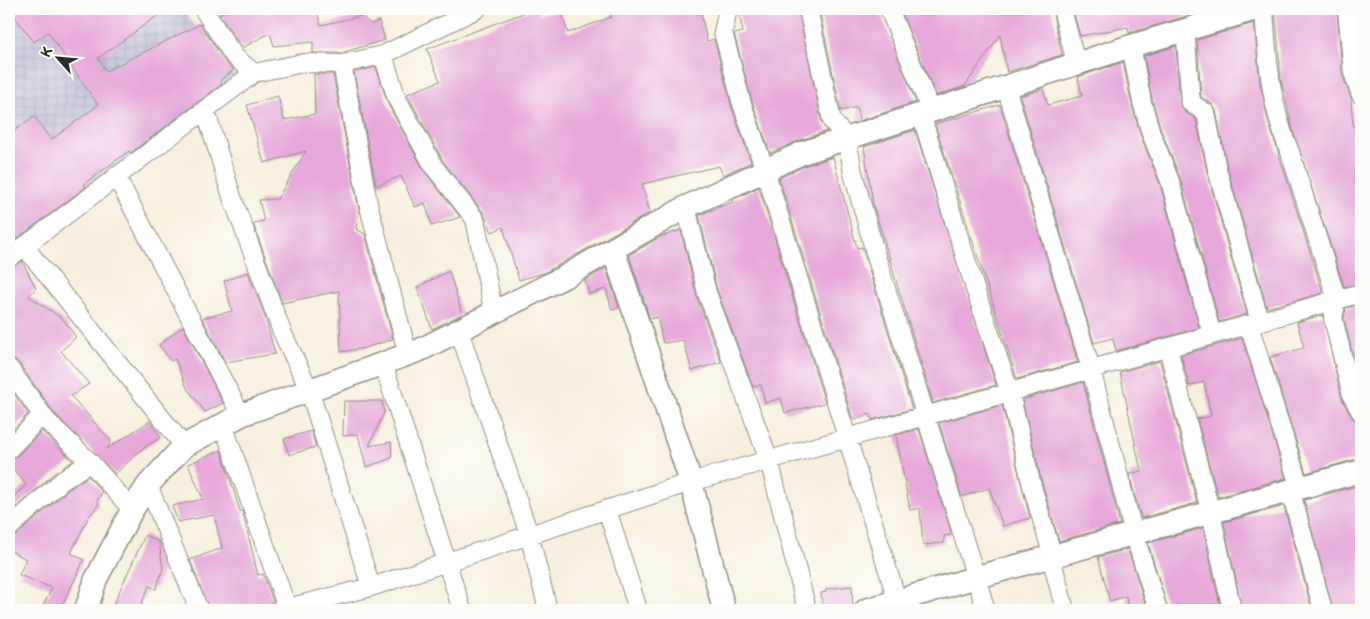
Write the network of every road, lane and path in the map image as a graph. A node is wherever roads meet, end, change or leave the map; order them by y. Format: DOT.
graph roads {
  1 [pos="205,9"];
  2 [pos="477,9"];
  3 [pos="728,9"];
  4 [pos="808,9"];
  5 [pos="889,9"];
  6 [pos="1062,9"];
  7 [pos="1256,9"];
  8 [pos="1264,9"];
  9 [pos="1347,9"];
  10 [pos="1185,29"];
  11 [pos="1131,46"];
  12 [pos="383,56"];
  13 [pos="342,64"];
  14 [pos="1076,64"];
  15 [pos="254,73"];
  16 [pos="1006,87"];
  17 [pos="1361,95"];
  18 [pos="205,109"];
  19 [pos="926,113"];
  20 [pos="847,138"];
  21 [pos="765,170"];
  22 [pos="116,176"];
  23 [pos="686,207"];
  24 [pos="24,246"];
  25 [pos="613,249"];
  26 [pos="9,258"];
  27 [pos="1361,293"];
  28 [pos="1338,300"];
  29 [pos="494,314"];
  30 [pos="1254,323"];
  31 [pos="459,331"];
  32 [pos="1212,335"];
  33 [pos="1168,348"];
  34 [pos="408,355"];
  35 [pos="383,363"];
  36 [pos="9,368"];
  37 [pos="1091,369"];
  38 [pos="308,389"];
  39 [pos="1010,393"];
  40 [pos="1361,412"];
  41 [pos="42,415"];
  42 [pos="925,416"];
  43 [pos="232,420"];
  44 [pos="848,438"];
  45 [pos="184,446"];
  46 [pos="9,448"];
  47 [pos="769,460"];
  48 [pos="90,462"];
  49 [pos="1361,471"];
  50 [pos="692,482"];
  51 [pos="148,485"];
  52 [pos="1295,491"];
  53 [pos="132,510"];
  54 [pos="607,510"];
  55 [pos="1211,514"];
  56 [pos="9,528"];
  57 [pos="529,534"];
  58 [pos="1134,534"];
  59 [pos="1052,557"];
  60 [pos="446,561"];
  61 [pos="978,577"];
  62 [pos="371,587"];
  63 [pos="899,606"];
  64 [pos="283,609"];
  65 [pos="86,610"];
  66 [pos="199,610"];
  67 [pos="462,610"];
  68 [pos="548,610"];
  69 [pos="638,610"];
  70 [pos="724,610"];
  71 [pos="807,610"];
  72 [pos="866,610"];
  73 [pos="986,610"];
  74 [pos="1066,610"];
  75 [pos="1158,610"];
  76 [pos="1232,610"];
  77 [pos="1323,610"];
  1 -- 15 [label="street"];
  2 -- 12 [label="street"];
  3 -- 21 [label="street"];
  4 -- 20 [label="street"];
  5 -- 19 [label="street"];
  6 -- 14 [label="street"];
  7 -- 10 [label="street"];
  8 -- 28 [label="street"];
  9 -- 17 [label="street"];
  10 -- 11 [label="street"];
  10 -- 30 [label="street"];
  11 -- 14 [label="street"];
  11 -- 32 [label="street"];
  12 -- 13 [label="street"];
  12 -- 29 [label="street"];
  13 -- 15 [label="street"];
  13 -- 34 [label="street"];
  14 -- 16 [label="street"];
  15 -- 18 [label="street"];
  16 -- 19 [label="street"];
  16 -- 37 [label="street"];
  18 -- 22 [label="street"];
  18 -- 38 [label="street"];
  19 -- 20 [label="street"];
  19 -- 39 [label="street"];
  20 -- 21 [label="street"];
  20 -- 42 [label="street"];
  21 -- 23 [label="street"];
  21 -- 44 [label="street"];
  22 -- 24 [label="street"];
  22 -- 43 [label="street"];
  23 -- 25 [label="street"];
  23 -- 47 [label="street"];
  24 -- 26 [label="street"];
  24 -- 45 [label="street"];
  25 -- 29 [label="street"];
  25 -- 50 [label="street"];
  27 -- 28 [label="street"];
  28 -- 30 [label="street"];
  28 -- 40 [label="street"];
  29 -- 31 [label="street"];
  30 -- 32 [label="street"];
  30 -- 52 [label="street"];
  31 -- 34 [label="street"];
  31 -- 57 [label="street"];
  32 -- 33 [label="street"];
  33 -- 37 [label="street"];
  33 -- 55 [label="street"];
  34 -- 35 [label="street"];
  35 -- 38 [label="street"];
  35 -- 60 [label="street"];
  36 -- 41 [label="street"];
  37 -- 39 [label="street"];
  37 -- 58 [label="street"];
  38 -- 43 [label="street"];
  38 -- 62 [label="street"];
  39 -- 42 [label="street"];
  39 -- 59 [label="street"];
  41 -- 46 [label="street"];
  41 -- 48 [label="street"];
  42 -- 44 [label="street"];
  42 -- 61 [label="street"];
  43 -- 45 [label="street"];
  43 -- 64 [label="street"];
  44 -- 47 [label="street"];
  44 -- 63 [label="street"];
  45 -- 51 [label="street"];
  47 -- 50 [label="street"];
  47 -- 71 [label="street"];
  48 -- 53 [label="street"];
  48 -- 56 [label="street"];
  49 -- 52 [label="street"];
  50 -- 54 [label="street"];
  50 -- 70 [label="street"];
  51 -- 53 [label="street"];
  51 -- 66 [label="street"];
  52 -- 55 [label="street"];
  52 -- 77 [label="street"];
  53 -- 65 [label="street"];
  54 -- 57 [label="street"];
  54 -- 69 [label="street"];
  55 -- 58 [label="street"];
  55 -- 76 [label="street"];
  57 -- 60 [label="street"];
  57 -- 68 [label="street"];
  58 -- 59 [label="street"];
  58 -- 75 [label="street"];
  59 -- 61 [label="street"];
  59 -- 74 [label="street"];
  60 -- 62 [label="street"];
  60 -- 67 [label="street"];
  61 -- 63 [label="street"];
  61 -- 73 [label="street"];
  62 -- 64 [label="street"];
  63 -- 72 [label="street"];
}
